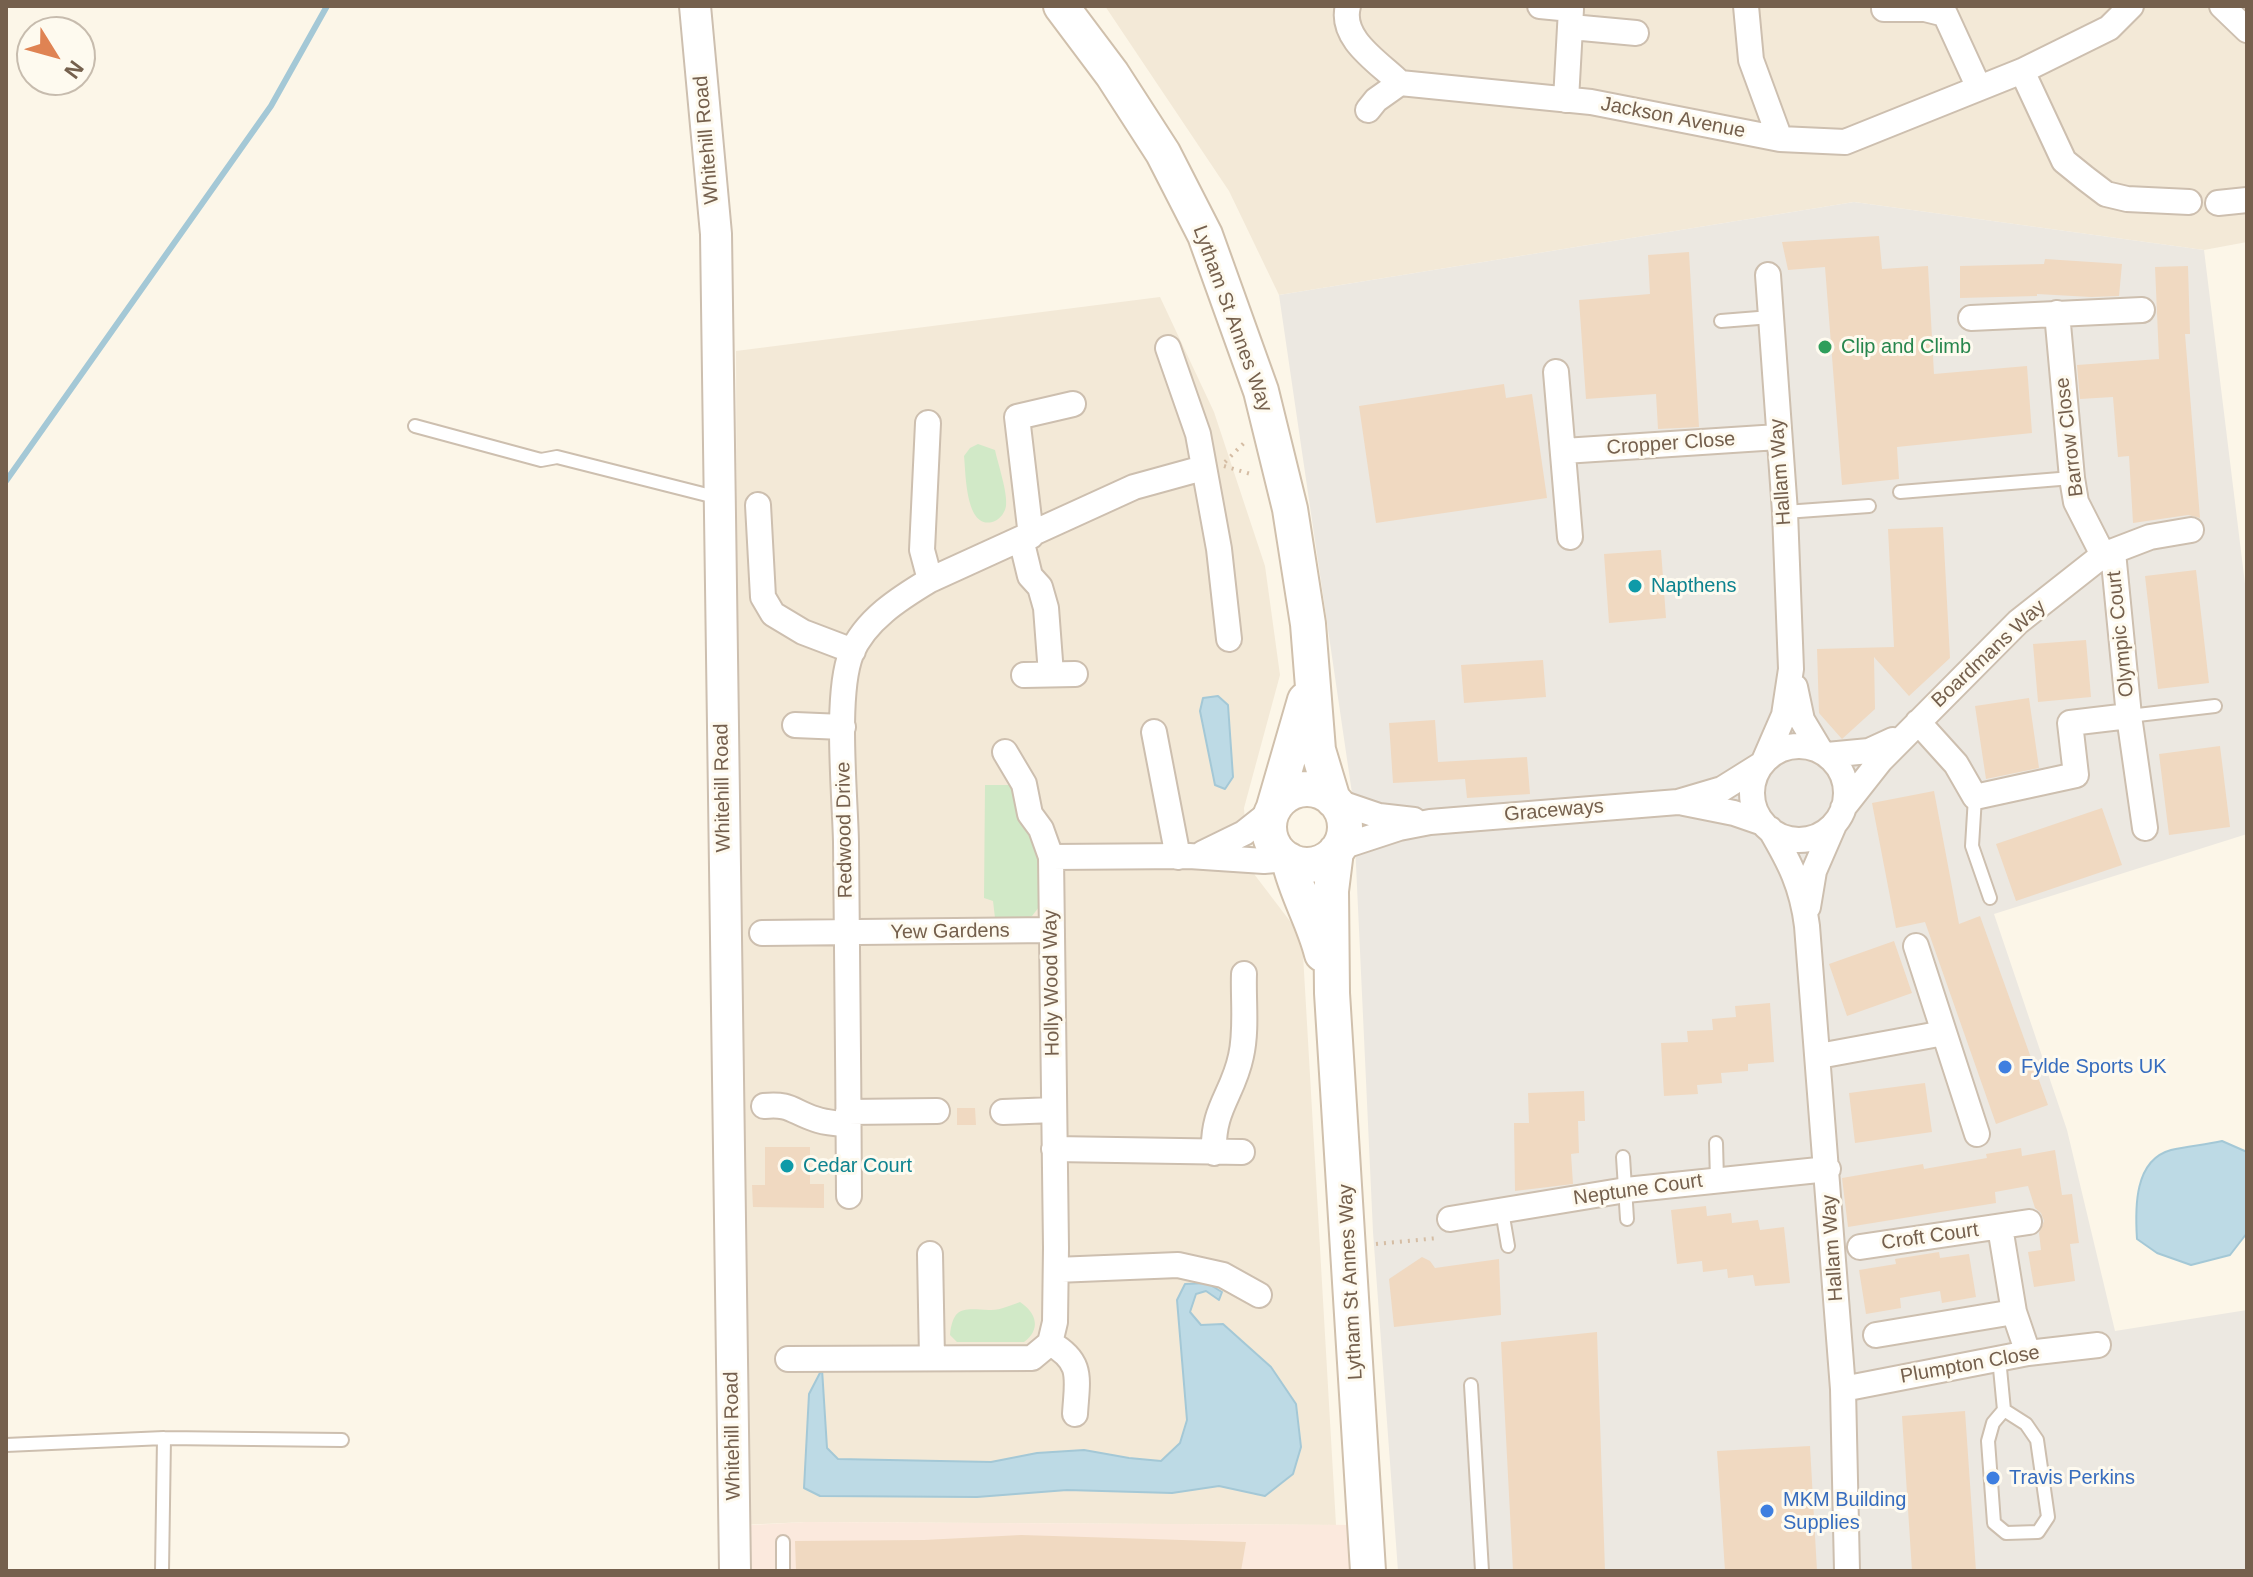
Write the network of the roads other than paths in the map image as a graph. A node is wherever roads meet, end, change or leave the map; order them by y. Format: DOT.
graph roads {
  1 [pos="695,6"];
  2 [pos="1061,6"];
  3 [pos="1348,6"];
  4 [pos="1538,6"];
  5 [pos="1746,6"];
  6 [pos="2131,6"];
  7 [pos="2222,6"];
  8 [pos="1884,9"];
  9 [pos="1945,10"];
  10 [pos="1571,27"];
  11 [pos="2247,30"];
  12 [pos="1636,33"];
  13 [pos="2022,71"];
  14 [pos="1400,83"];
  15 [pos="1979,88"];
  16 [pos="1566,100"];
  17 [pos="1368,110"];
  18 [pos="1780,139"];
  19 [pos="2247,200"];
  20 [pos="2189,202"];
  21 [pos="2218,203"];
  22 [pos="1768,275"];
  23 [pos="2142,310"];
  24 [pos="2057,313"];
  25 [pos="1771,317"];
  26 [pos="1971,318"];
  27 [pos="1721,321"];
  28 [pos="1168,348"];
  29 [pos="1556,372"];
  30 [pos="1073,404"];
  31 [pos="928,423"];
  32 [pos="415,426"];
  33 [pos="1778,437"];
  34 [pos="1564,451"];
  35 [pos="1213,466"];
  36 [pos="2072,478"];
  37 [pos="1900,492"];
  38 [pos="719,498"];
  39 [pos="758,505"];
  40 [pos="1869,506"];
  41 [pos="1785,512"];
  42 [pos="2191,530"];
  43 [pos="1570,537"];
  44 [pos="1026,538"];
  45 [pos="2108,554"];
  46 [pos="930,580"];
  47 [pos="1229,639"];
  48 [pos="853,651"];
  49 [pos="1311,668"];
  50 [pos="1791,669"];
  51 [pos="1024,675"];
  52 [pos="2215,706"];
  53 [pos="2129,716"];
  54 [pos="1918,722"];
  55 [pos="795,725"];
  56 [pos="843,727"];
  57 [pos="1154,732"];
  58 [pos="1005,752"];
  59 [pos="1823,753"];
  60 [pos="1763,762"];
  61 [pos="1975,797"];
  62 [pos="1334,800"];
  63 [pos="1678,802"];
  64 [pos="1274,808"];
  65 [pos="1839,816"];
  66 [pos="1430,822"];
  67 [pos="1766,826"];
  68 [pos="2145,828"];
  69 [pos="1337,849"];
  70 [pos="1183,856"];
  71 [pos="1051,857"];
  72 [pos="1288,860"];
  73 [pos="1990,898"];
  74 [pos="1807,926"];
  75 [pos="1052,930"];
  76 [pos="762,933"];
  77 [pos="848,934"];
  78 [pos="1916,946"];
  79 [pos="1244,974"];
  80 [pos="1332,993"];
  81 [pos="1944,1033"];
  82 [pos="1819,1056"];
  83 [pos="764,1106"];
  84 [pos="1054,1110"];
  85 [pos="937,1111"];
  86 [pos="1003,1112"];
  87 [pos="848,1118"];
  88 [pos="1977,1134"];
  89 [pos="1716,1143"];
  90 [pos="1054,1149"];
  91 [pos="1242,1152"];
  92 [pos="1214,1153"];
  93 [pos="1623,1157"];
  94 [pos="1828,1169"];
  95 [pos="1717,1180"];
  96 [pos="1626,1190"];
  97 [pos="849,1196"];
  98 [pos="1502,1211"];
  99 [pos="1450,1219"];
  100 [pos="1627,1219"];
  101 [pos="2029,1222"];
  102 [pos="2000,1227"];
  103 [pos="1508,1246"];
  104 [pos="1860,1247"];
  105 [pos="930,1254"];
  106 [pos="1056,1270"];
  107 [pos="1259,1295"];
  108 [pos="2014,1312"];
  109 [pos="1876,1335"];
  110 [pos="1050,1343"];
  111 [pos="2098,1345"];
  112 [pos="2028,1353"];
  113 [pos="932,1358"];
  114 [pos="1999,1358"];
  115 [pos="788,1359"];
  116 [pos="1471,1385"];
  117 [pos="1843,1389"];
  118 [pos="2004,1410"];
  119 [pos="1075,1414"];
  120 [pos="164,1438"];
  121 [pos="342,1440"];
  122 [pos="6,1445"];
  123 [pos="783,1542"];
  124 [pos="162,1571"];
  125 [pos="735,1571"];
  126 [pos="783,1571"];
  127 [pos="1368,1571"];
  128 [pos="1482,1571"];
  129 [pos="1847,1571"];
  1 -- 38 [label="street, Whitehill Road"];
  2 -- 49 [label="main road, Lytham St Annes Way"];
  3 -- 14 [label="street"];
  4 -- 10 [label="street"];
  5 -- 18 [label="street, Jackson Avenue"];
  6 -- 13 [label="street, Jackson Avenue"];
  7 -- 11 [label="street"];
  8 -- 9 [label="street"];
  9 -- 15 [label="street"];
  10 -- 12 [label="street"];
  10 -- 16 [label="street"];
  13 -- 15 [label="street, Jackson Avenue"];
  13 -- 20 [label="street"];
  14 -- 16 [label="street, Jackson Avenue"];
  14 -- 17 [label="street"];
  15 -- 18 [label="street, Jackson Avenue"];
  16 -- 18 [label="street, Jackson Avenue"];
  19 -- 21 [label="street"];
  22 -- 25 [label="street, Hallam Way"];
  23 -- 24 [label="street"];
  24 -- 26 [label="street"];
  24 -- 36 [label="street, Barrow Close"];
  25 -- 27 [label="lane"];
  25 -- 33 [label="street, Hallam Way"];
  28 -- 35 [label="street"];
  29 -- 34 [label="street"];
  30 -- 44 [label="street"];
  31 -- 46 [label="street"];
  32 -- 38 [label="lane"];
  33 -- 34 [label="street, Cropper Close"];
  33 -- 41 [label="street, Hallam Way"];
  34 -- 43 [label="street"];
  35 -- 44 [label="street, Redwood Drive"];
  35 -- 47 [label="street"];
  36 -- 37 [label="lane"];
  36 -- 45 [label="street, Barrow Close"];
  38 -- 125 [label="street, Whitehill Road"];
  39 -- 48 [label="street"];
  40 -- 41 [label="lane"];
  41 -- 50 [label="street, Hallam Way"];
  42 -- 45 [label="street, Boardmans Way"];
  44 -- 46 [label="street, Redwood Drive"];
  44 -- 51 [label="street"];
  45 -- 53 [label="street, Olympic Court"];
  45 -- 54 [label="street, Boardmans Way"];
  46 -- 48 [label="street, Redwood Drive"];
  48 -- 56 [label="street, Redwood Drive"];
  49 -- 62 [label="main road, Lytham St Annes Way"];
  49 -- 64 [label="main road, Lytham St Annes Way"];
  50 -- 59 [label="street, Hallam Way"];
  50 -- 60 [label="street, Hallam Way"];
  52 -- 53 [label="lane"];
  53 -- 61 [label="street, Olympic Court"];
  53 -- 68 [label="street, Olympic Court"];
  54 -- 59 [label="street, Boardmans Way"];
  54 -- 61 [label="street"];
  54 -- 65 [label="street, Boardmans Way"];
  55 -- 56 [label="street"];
  56 -- 77 [label="street, Redwood Drive"];
  57 -- 70 [label="street"];
  58 -- 71 [label="street, Holly Wood Way"];
  59 -- 60 [label="street"];
  59 -- 65 [label="street"];
  60 -- 63 [label="street, Graceways"];
  60 -- 67 [label="street"];
  61 -- 73 [label="lane"];
  62 -- 64 [label="main road"];
  62 -- 66 [label="street, Graceways"];
  62 -- 69 [label="main road"];
  63 -- 66 [label="street, Graceways"];
  63 -- 67 [label="street, Graceways"];
  64 -- 70 [label="street"];
  64 -- 72 [label="main road"];
  65 -- 67 [label="street"];
  65 -- 74 [label="street, Hallam Way"];
  66 -- 69 [label="street, Graceways"];
  67 -- 74 [label="street, Hallam Way"];
  69 -- 72 [label="main road"];
  69 -- 80 [label="main road, Lytham St Annes Way"];
  70 -- 71 [label="street"];
  70 -- 72 [label="street"];
  71 -- 75 [label="street, Holly Wood Way"];
  72 -- 80 [label="main road, Lytham St Annes Way"];
  74 -- 82 [label="street, Hallam Way"];
  75 -- 77 [label="street, Yew Gardens"];
  75 -- 84 [label="street, Holly Wood Way"];
  76 -- 77 [label="street, Yew Gardens"];
  77 -- 87 [label="street"];
  78 -- 81 [label="street"];
  79 -- 92 [label="street"];
  80 -- 127 [label="main road, Lytham St Annes Way"];
  81 -- 82 [label="street"];
  81 -- 88 [label="street"];
  82 -- 94 [label="street, Hallam Way"];
  83 -- 87 [label="street"];
  84 -- 86 [label="street"];
  84 -- 90 [label="street, Holly Wood Way"];
  85 -- 87 [label="street"];
  87 -- 97 [label="street"];
  89 -- 95 [label="lane"];
  90 -- 92 [label="street"];
  90 -- 106 [label="street, Holly Wood Way"];
  91 -- 92 [label="street"];
  93 -- 96 [label="lane"];
  94 -- 95 [label="street, Neptune Court"];
  94 -- 117 [label="street, Hallam Way"];
  95 -- 96 [label="street, Neptune Court"];
  96 -- 98 [label="street, Neptune Court"];
  96 -- 100 [label="lane"];
  98 -- 99 [label="street, Neptune Court"];
  98 -- 103 [label="lane"];
  101 -- 102 [label="street, Croft Court"];
  102 -- 104 [label="street, Croft Court"];
  102 -- 108 [label="street, Croft Court"];
  105 -- 113 [label="street"];
  106 -- 107 [label="street"];
  106 -- 110 [label="street, Holly Wood Way"];
  108 -- 109 [label="street"];
  108 -- 112 [label="street, Croft Court"];
  110 -- 113 [label="street"];
  110 -- 119 [label="street"];
  111 -- 112 [label="street, Plumpton Close"];
  112 -- 114 [label="street, Plumpton Close"];
  113 -- 115 [label="street"];
  114 -- 117 [label="street, Plumpton Close"];
  114 -- 118 [label="lane"];
  116 -- 128 [label="lane"];
  117 -- 129 [label="street, Hallam Way"];
  118 -- 118 [label="lane"];
  120 -- 121 [label="lane"];
  120 -- 122 [label="lane"];
  120 -- 124 [label="lane"];
  123 -- 126 [label="lane"];
}
